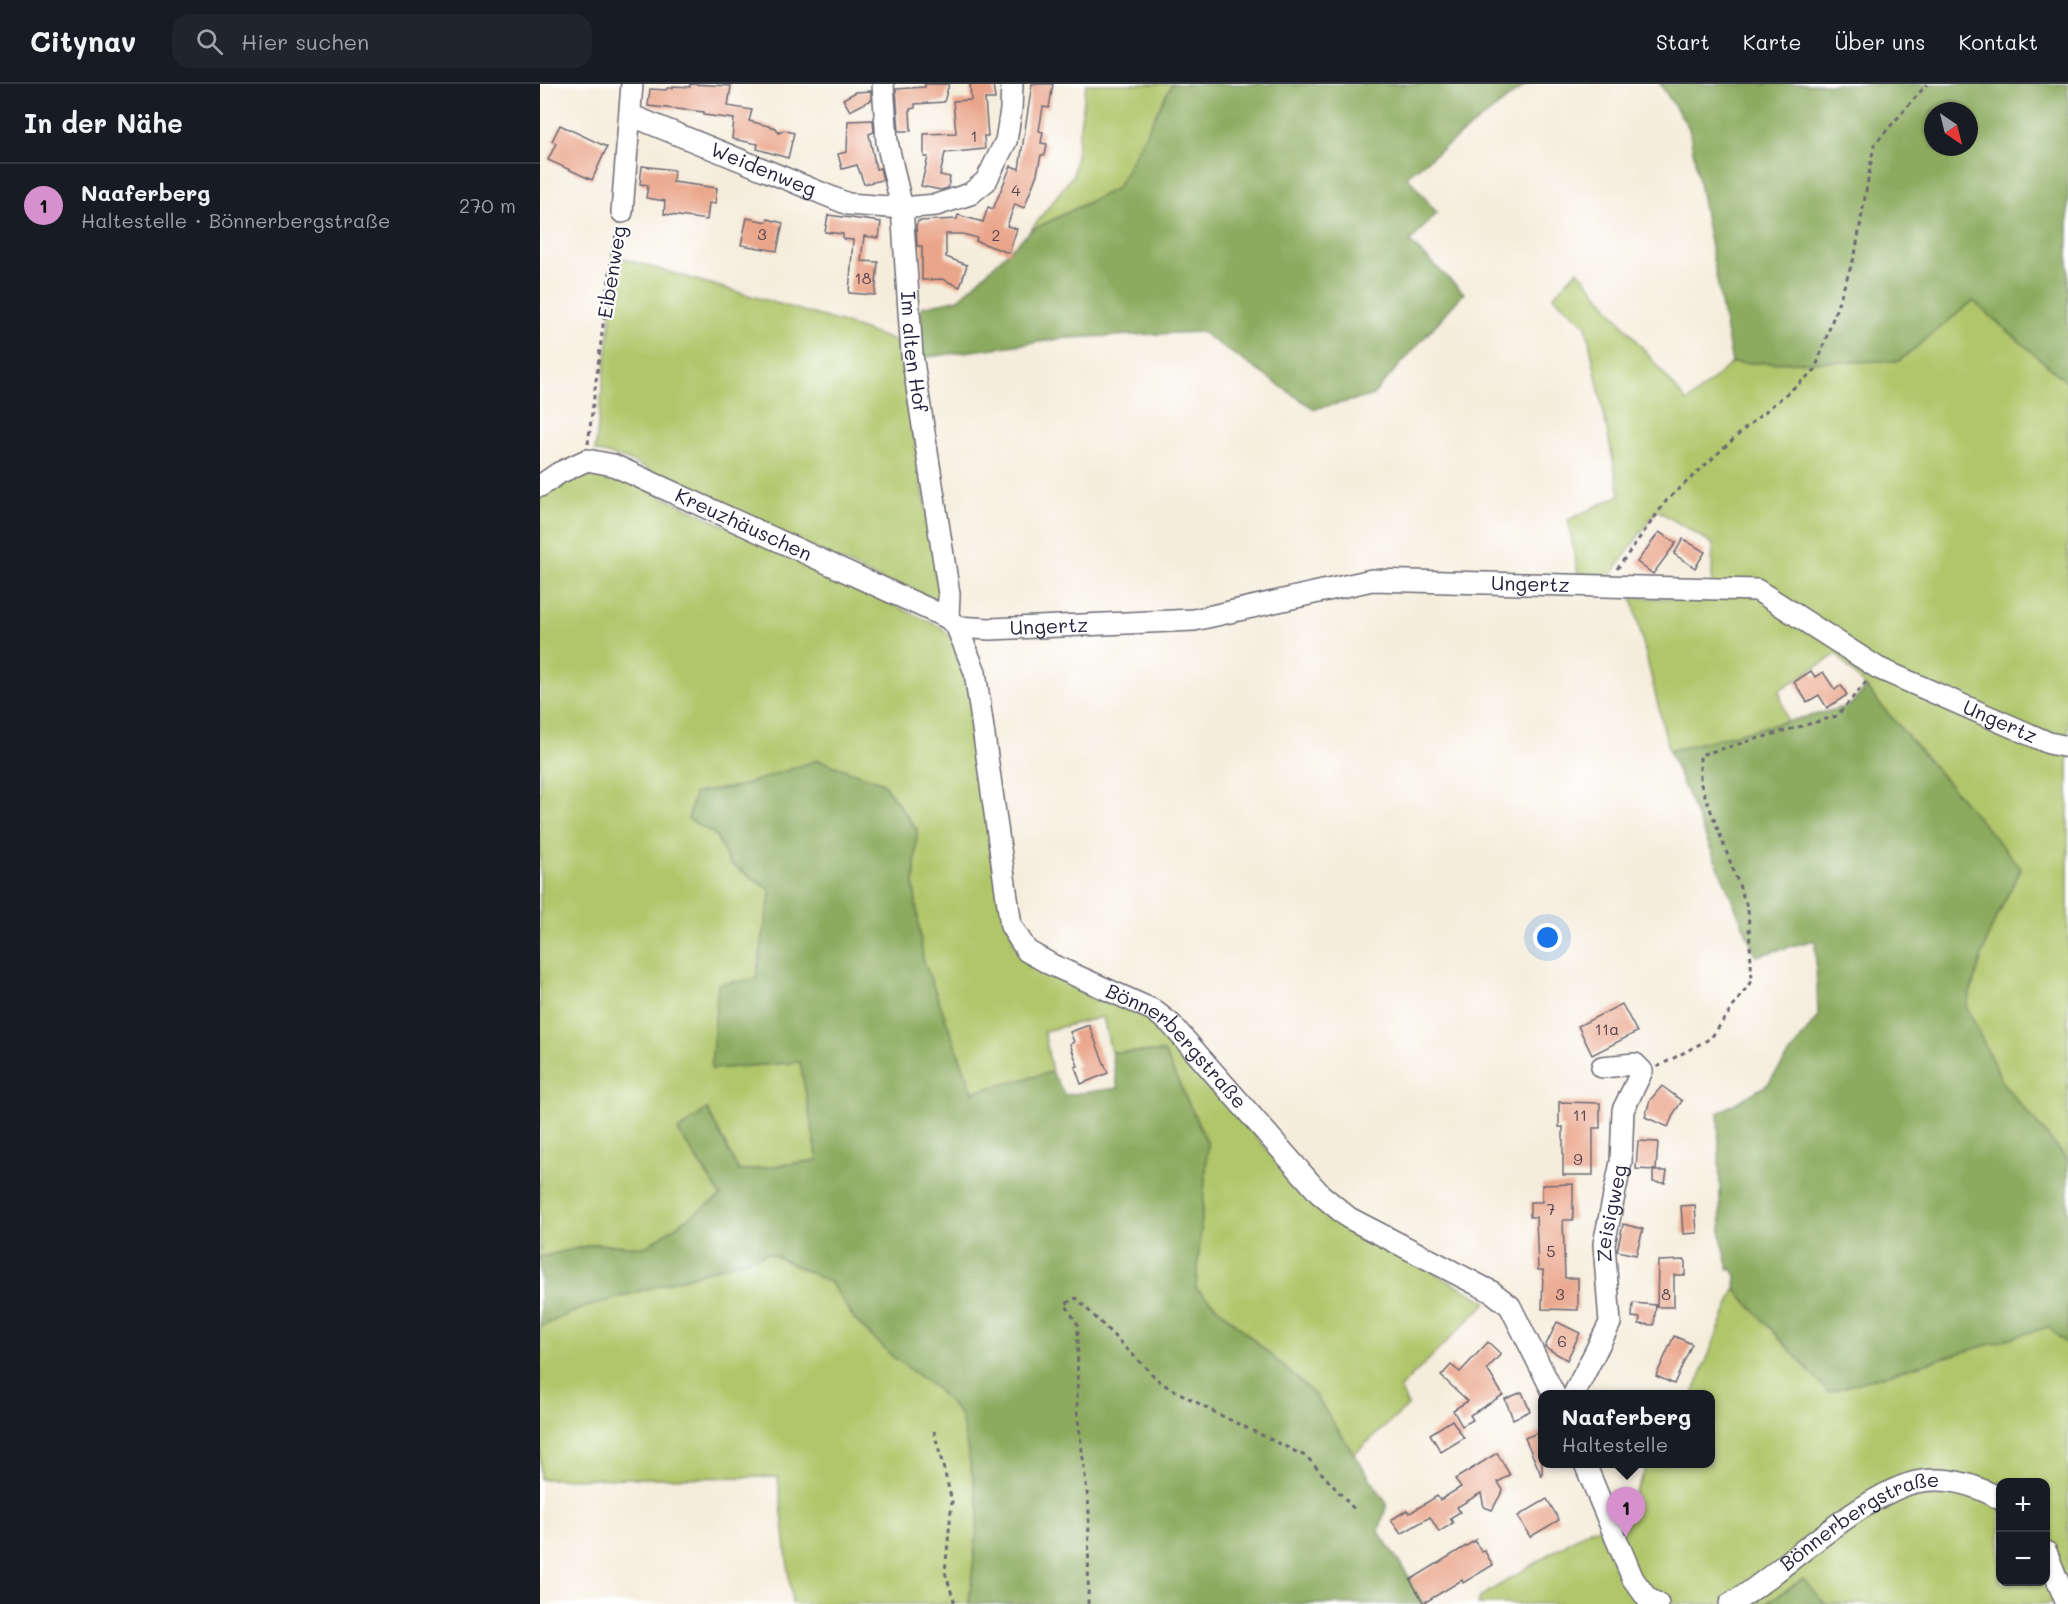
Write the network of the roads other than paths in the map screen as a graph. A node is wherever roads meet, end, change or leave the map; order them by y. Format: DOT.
graph roads {
  1 [pos="632,84"];
  2 [pos="883,84"];
  3 [pos="1012,84"];
  4 [pos="630,115"];
  5 [pos="902,208"];
  6 [pos="622,212"];
  7 [pos="540,486"];
  8 [pos="952,622"];
  9 [pos="2068,747"];
  10 [pos="1602,1067"];
  11 [pos="1552,1390"];
  12 [pos="1576,1390"];
  13 [pos="1587,1468"];
  14 [pos="1996,1497"];
  15 [pos="2050,1562"];
  16 [pos="1658,1604"];
  17 [pos="1730,1604"];
  18 [pos="2067,1604"];
  1 -- 4 [label="street, Eibenweg"];
  2 -- 5 [label="street, Im alten Hof"];
  3 -- 5 [label="street, Weidenweg"];
  4 -- 5 [label="street, Weidenweg"];
  4 -- 6 [label="street, Eibenweg"];
  5 -- 8 [label="street, Im alten Hof"];
  7 -- 8 [label="street, Kreuzhäuschen"];
  8 -- 9 [label="street, Ungertz"];
  8 -- 11 [label="street, Bönnerbergstraße"];
  10 -- 12 [label="street, Zeisigweg"];
  13 -- 16 [label="street"];
  14 -- 17 [label="street, Bönnerbergstraße"];
  15 -- 18 [label="street"];
}
